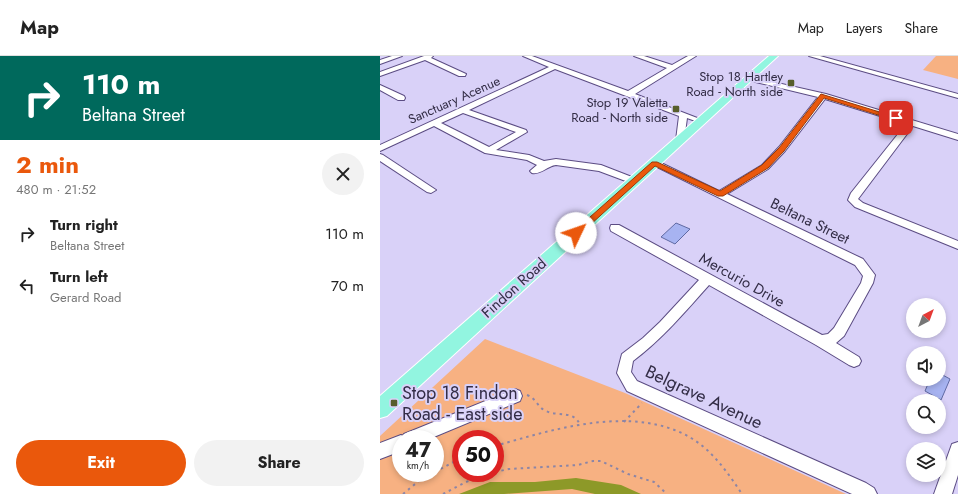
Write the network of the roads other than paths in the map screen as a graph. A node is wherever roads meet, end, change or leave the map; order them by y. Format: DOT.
graph roads {
  1 [pos="398,56"];
  2 [pos="526,56"];
  3 [pos="637,56"];
  4 [pos="693,56"];
  5 [pos="774,56"];
  6 [pos="812,56"];
  7 [pos="428,57"];
  8 [pos="380,62"];
  9 [pos="556,68"];
  10 [pos="673,68"];
  11 [pos="380,74"];
  12 [pos="462,74"];
  13 [pos="750,78"];
  14 [pos="380,87"];
  15 [pos="629,94"];
  16 [pos="823,96"];
  17 [pos="958,96"];
  18 [pos="401,98"];
  19 [pos="463,110"];
  20 [pos="682,114"];
  21 [pos="701,121"];
  22 [pos="435,123"];
  23 [pos="911,123"];
  24 [pos="958,137"];
  25 [pos="680,140"];
  26 [pos="380,148"];
  27 [pos="488,150"];
  28 [pos="380,157"];
  29 [pos="654,163"];
  30 [pos="544,165"];
  31 [pos="535,171"];
  32 [pos="634,181"];
  33 [pos="431,190"];
  34 [pos="721,194"];
  35 [pos="615,228"];
  36 [pos="958,244"];
  37 [pos="708,279"];
  38 [pos="821,341"];
  39 [pos="854,361"];
  40 [pos="515,396"];
  41 [pos="380,409"];
  42 [pos="432,430"];
  43 [pos="392,447"];
  44 [pos="958,450"];
  45 [pos="380,452"];
  46 [pos="868,494"];
  47 [pos="943,494"];
  1 -- 8 [label="street"];
  2 -- 9 [label="street"];
  3 -- 10 [label="street"];
  4 -- 10 [label="street"];
  5 -- 13 [label="main road, Findon Road"];
  6 -- 17 [label="street"];
  7 -- 11 [label="street"];
  7 -- 12 [label="street"];
  9 -- 15 [label="street"];
  9 -- 19 [label="street, Sanctuary Acenue"];
  10 -- 15 [label="street"];
  13 -- 16 [label="street"];
  13 -- 21 [label="main road, Findon Road"];
  14 -- 18 [label="street"];
  15 -- 20 [label="street"];
  16 -- 23 [label="street"];
  16 -- 34 [label="street"];
  19 -- 22 [label="street, Sanctuary Acenue"];
  19 -- 27 [label="street"];
  20 -- 21 [label="street"];
  20 -- 25 [label="street"];
  21 -- 25 [label="main road, Findon Road"];
  22 -- 26 [label="street, Sanctuary Acenue"];
  22 -- 27 [label="street"];
  23 -- 24 [label="street"];
  23 -- 36 [label="street"];
  25 -- 29 [label="main road, Findon Road"];
  27 -- 30 [label="street"];
  28 -- 33 [label="street"];
  29 -- 32 [label="main road, Findon Road"];
  29 -- 34 [label="street, Beltana Street"];
  30 -- 31 [label="street"];
  30 -- 32 [label="street"];
  32 -- 41 [label="main road, Findon Road"];
  34 -- 38 [label="street, Beltana Street"];
  35 -- 37 [label="street, Mercurio Drive"];
  37 -- 38 [label="street, Mercurio Drive"];
  37 -- 46 [label="street, Belgrave Avenue"];
  38 -- 39 [label="street, Mercurio Drive"];
  40 -- 42 [label="street"];
  43 -- 45 [label="street"];
  44 -- 47 [label="street"];
}
